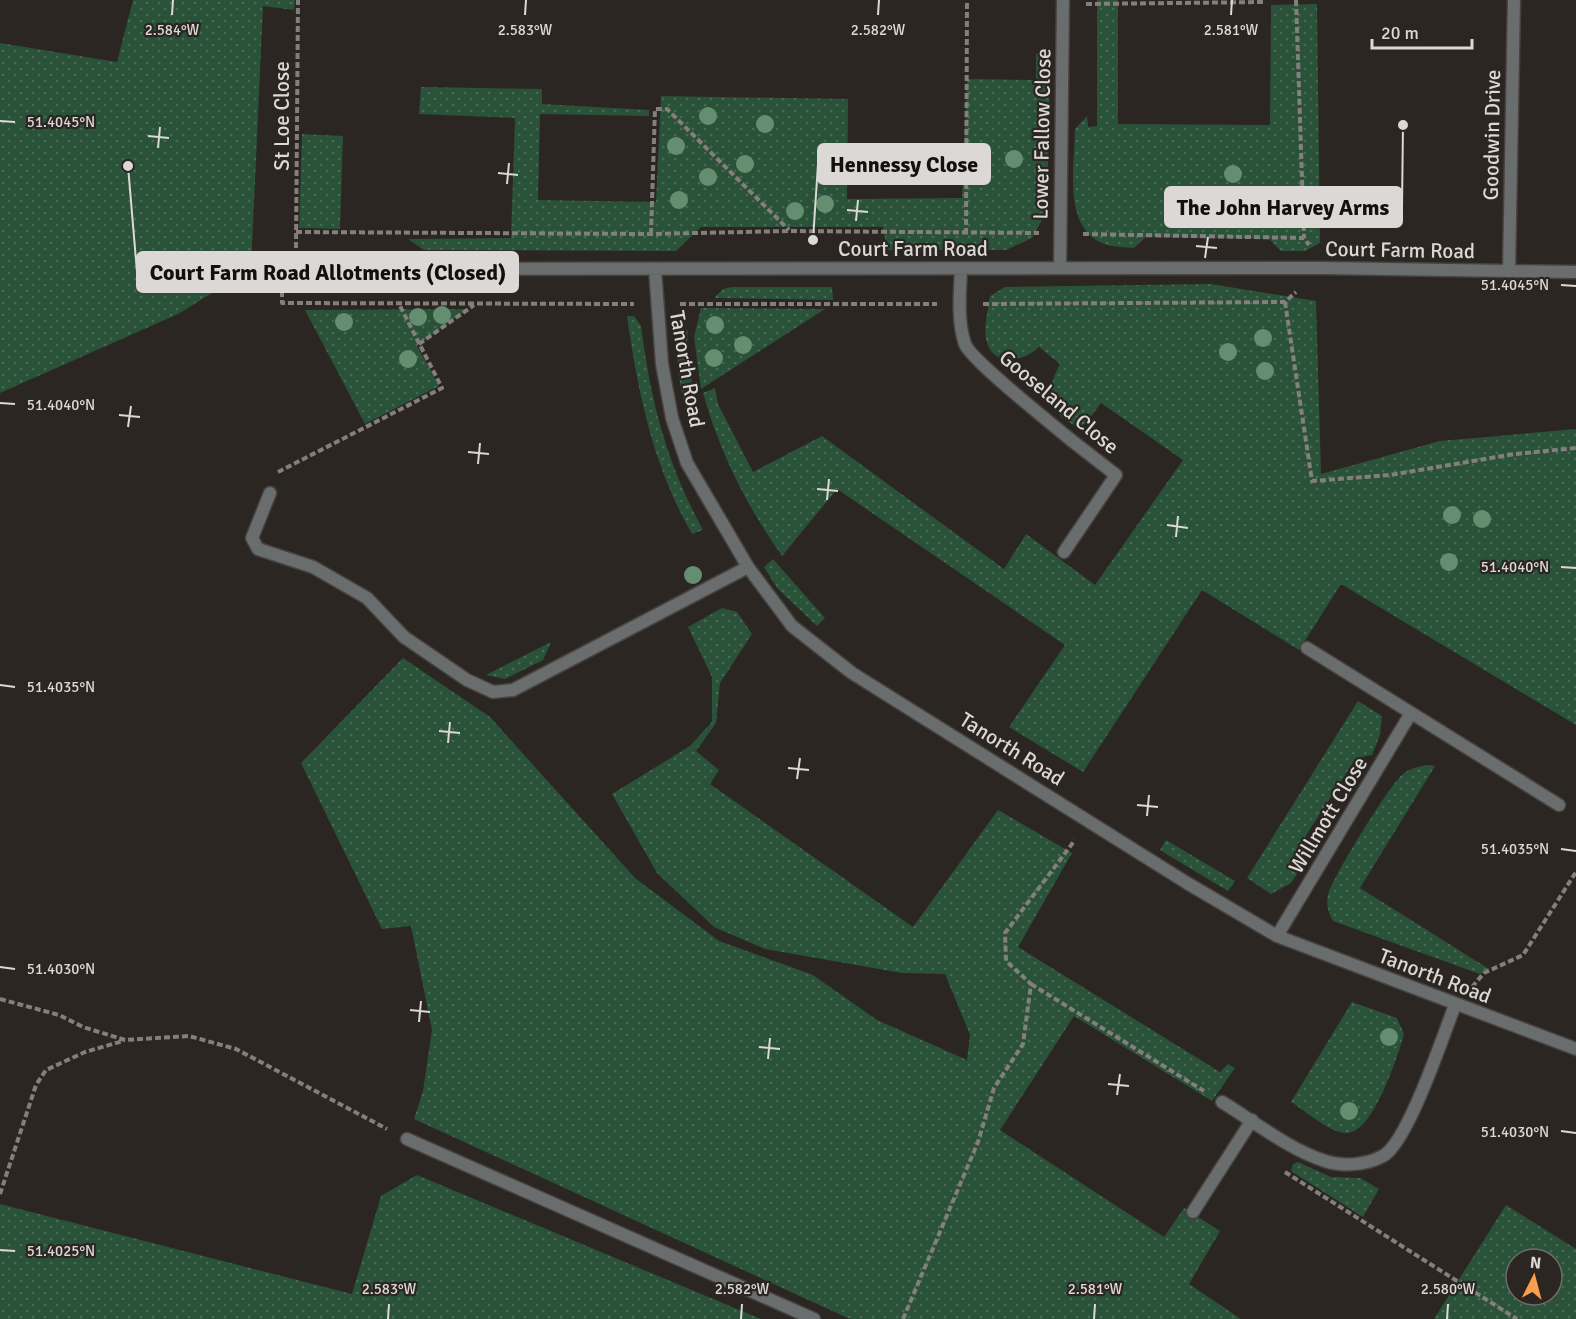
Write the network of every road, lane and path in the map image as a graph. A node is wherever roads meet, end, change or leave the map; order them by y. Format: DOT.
graph roads {
  1 [pos="298,0"];
  2 [pos="967,0"];
  3 [pos="1296,0"];
  4 [pos="1514,0"];
  5 [pos="1063,2"];
  6 [pos="1265,2"];
  7 [pos="789,231"];
  8 [pos="1060,233"];
  9 [pos="651,234"];
  10 [pos="966,234"];
  11 [pos="1304,238"];
  12 [pos="1060,267"];
  13 [pos="1324,268"];
  14 [pos="251,269"];
  15 [pos="283,270"];
  16 [pos="655,270"];
  17 [pos="961,270"];
  18 [pos="1509,271"];
  19 [pos="1576,272"];
  20 [pos="1285,302"];
  21 [pos="399,304"];
  22 [pos="475,304"];
  23 [pos="656,304"];
  24 [pos="960,304"];
  25 [pos="420,344"];
  26 [pos="1576,448"];
  27 [pos="270,493"];
  28 [pos="1064,552"];
  29 [pos="748,567"];
  30 [pos="1307,648"];
  31 [pos="1411,713"];
  32 [pos="1559,805"];
  33 [pos="1089,820"];
  34 [pos="1576,872"];
  35 [pos="1277,936"];
  36 [pos="1031,984"];
  37 [pos="0,999"];
  38 [pos="1455,1005"];
  39 [pos="125,1040"];
  40 [pos="1576,1049"];
  41 [pos="1222,1102"];
  42 [pos="1252,1120"];
  43 [pos="407,1139"];
  44 [pos="1278,1168"];
  45 [pos="0,1194"];
  46 [pos="1193,1212"];
  47 [pos="814,1319"];
  48 [pos="903,1319"];
  49 [pos="1517,1319"];
  1 -- 9 [label="path, St Loe Close"];
  2 -- 10 [label="path"];
  3 -- 11 [label="path"];
  4 -- 18 [label="street, Goodwin Drive"];
  5 -- 6 [label="path"];
  5 -- 8 [label="street, Lower Fallow Close"];
  7 -- 9 [label="path"];
  7 -- 9 [label="path"];
  7 -- 10 [label="path"];
  8 -- 10 [label="path"];
  8 -- 11 [label="path"];
  8 -- 12 [label="street, Lower Fallow Close"];
  11 -- 13 [label="path"];
  12 -- 13 [label="street, Court Farm Road"];
  12 -- 17 [label="street, Court Farm Road"];
  13 -- 18 [label="street, Court Farm Road"];
  13 -- 20 [label="path"];
  14 -- 15 [label="street, Court Farm Road"];
  15 -- 16 [label="street, Court Farm Road"];
  15 -- 21 [label="path"];
  16 -- 17 [label="street, Court Farm Road"];
  16 -- 23 [label="street, Tanorth Road"];
  17 -- 24 [label="street, Gooseland Close"];
  18 -- 19 [label="street, Court Farm Road"];
  20 -- 24 [label="path"];
  20 -- 26 [label="path"];
  21 -- 22 [label="path"];
  21 -- 25 [label="path"];
  22 -- 23 [label="path"];
  22 -- 25 [label="path"];
  23 -- 24 [label="path"];
  23 -- 29 [label="street, Tanorth Road"];
  24 -- 28 [label="street, Gooseland Close"];
  25 -- 27 [label="path"];
  27 -- 29 [label="street"];
  29 -- 33 [label="street, Tanorth Road"];
  30 -- 31 [label="street"];
  31 -- 32 [label="street"];
  31 -- 35 [label="street, Willmott Close"];
  33 -- 35 [label="street, Tanorth Road"];
  33 -- 36 [label="path"];
  34 -- 38 [label="path"];
  35 -- 38 [label="street, Tanorth Road"];
  36 -- 41 [label="path"];
  36 -- 48 [label="path"];
  37 -- 39 [label="path"];
  38 -- 40 [label="street, Tanorth Road"];
  38 -- 42 [label="street"];
  39 -- 43 [label="path"];
  39 -- 45 [label="path"];
  41 -- 42 [label="street"];
  42 -- 46 [label="street"];
  43 -- 47 [label="street"];
  44 -- 49 [label="path"];
}
